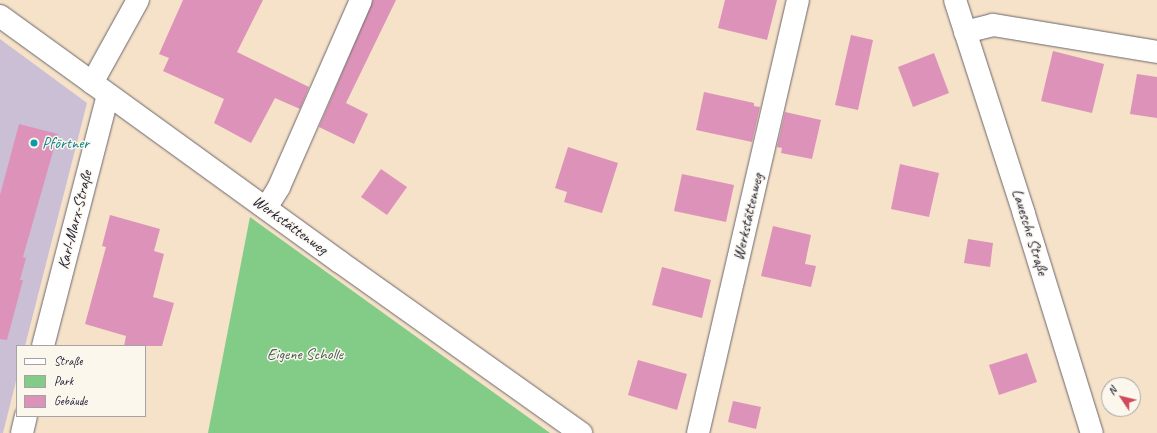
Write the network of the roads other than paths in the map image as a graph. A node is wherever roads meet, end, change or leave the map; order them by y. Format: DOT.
graph roads {
  1 [pos="138,0"];
  2 [pos="361,0"];
  3 [pos="798,0"];
  4 [pos="955,0"];
  5 [pos="0,16"];
  6 [pos="965,32"];
  7 [pos="1157,52"];
  8 [pos="100,89"];
  9 [pos="266,208"];
  10 [pos="44,345"];
  11 [pos="26,417"];
  12 [pos="22,433"];
  13 [pos="581,433"];
  14 [pos="698,433"];
  15 [pos="1092,433"];
  1 -- 8 [label="street, Karl-Marx-Straße"];
  2 -- 9 [label="street"];
  3 -- 14 [label="street, Werkstättenweg"];
  4 -- 6 [label="street, Lauesche Straße"];
  5 -- 8 [label="street, Werkstättenweg"];
  6 -- 7 [label="street"];
  6 -- 15 [label="street, Lauesche Straße"];
  8 -- 9 [label="street, Werkstättenweg"];
  8 -- 10 [label="street, Karl-Marx-Straße"];
  9 -- 13 [label="street, Werkstättenweg"];
  11 -- 12 [label="street"];
}
